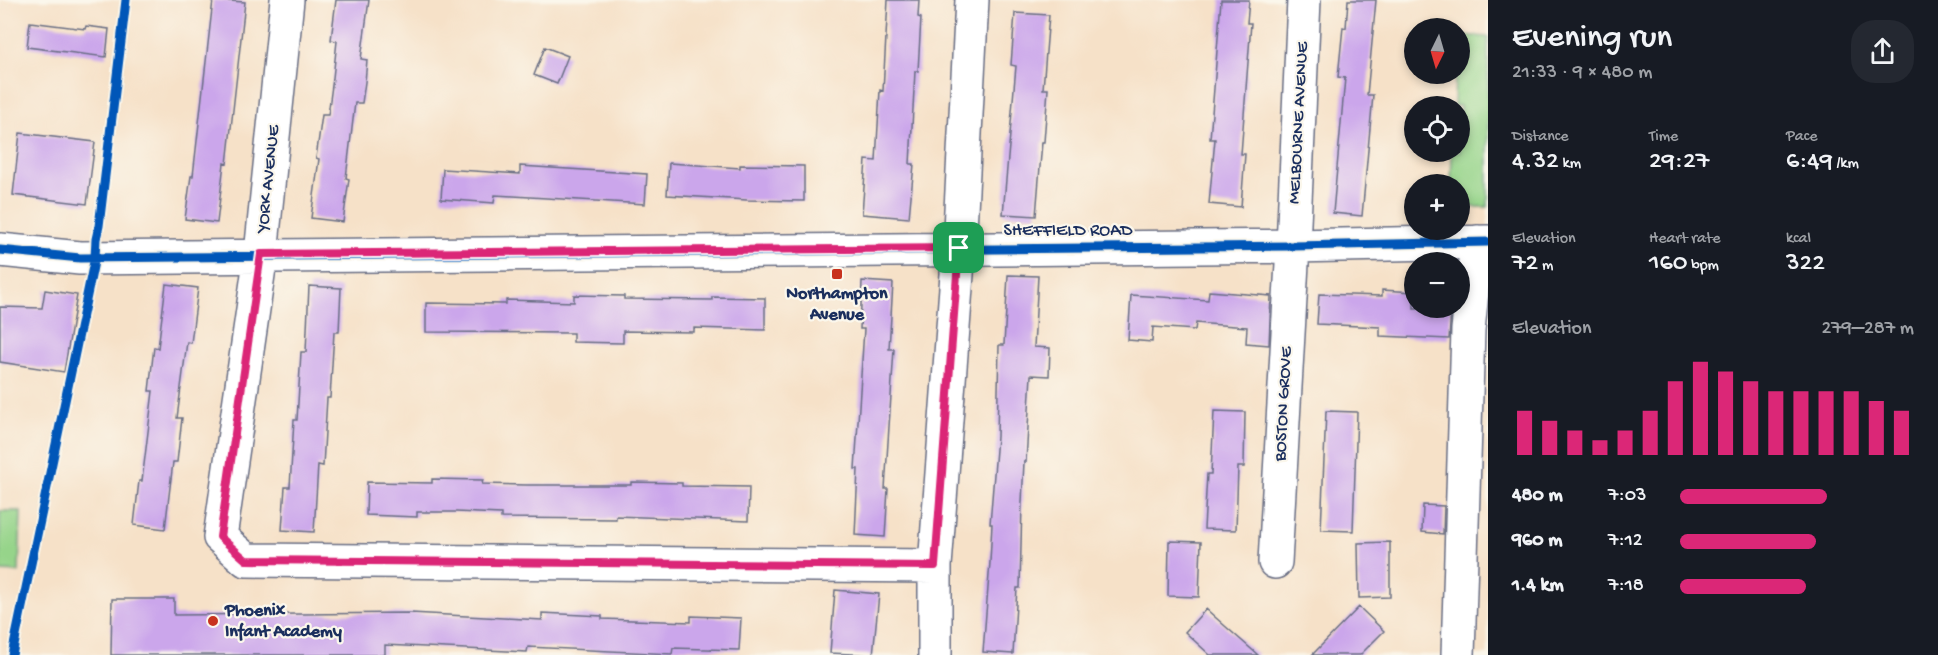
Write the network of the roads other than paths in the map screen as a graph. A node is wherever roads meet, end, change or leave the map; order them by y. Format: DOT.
graph roads {
  1 [pos="287,0"];
  2 [pos="972,0"];
  3 [pos="1304,0"];
  4 [pos="1483,242"];
  5 [pos="1293,246"];
  6 [pos="959,248"];
  7 [pos="0,250"];
  8 [pos="261,254"];
  9 [pos="1481,291"];
  10 [pos="1275,562"];
  11 [pos="935,566"];
  12 [pos="934,655"];
  13 [pos="1458,655"];
  1 -- 8 [label="street, YORK AVENUE"];
  2 -- 6 [label="street"];
  3 -- 5 [label="street, MELBOURNE AVENUE"];
  4 -- 5 [label="street, SHEFFIELD ROAD"];
  4 -- 9 [label="street"];
  5 -- 6 [label="street, SHEFFIELD ROAD"];
  5 -- 10 [label="street, BOSTON GROVE"];
  6 -- 8 [label="street, SHEFFIELD ROAD"];
  6 -- 11 [label="street"];
  7 -- 8 [label="street, SHEFFIELD ROAD"];
  8 -- 11 [label="street, YORK AVENUE"];
  9 -- 13 [label="street"];
  11 -- 12 [label="street"];
}
